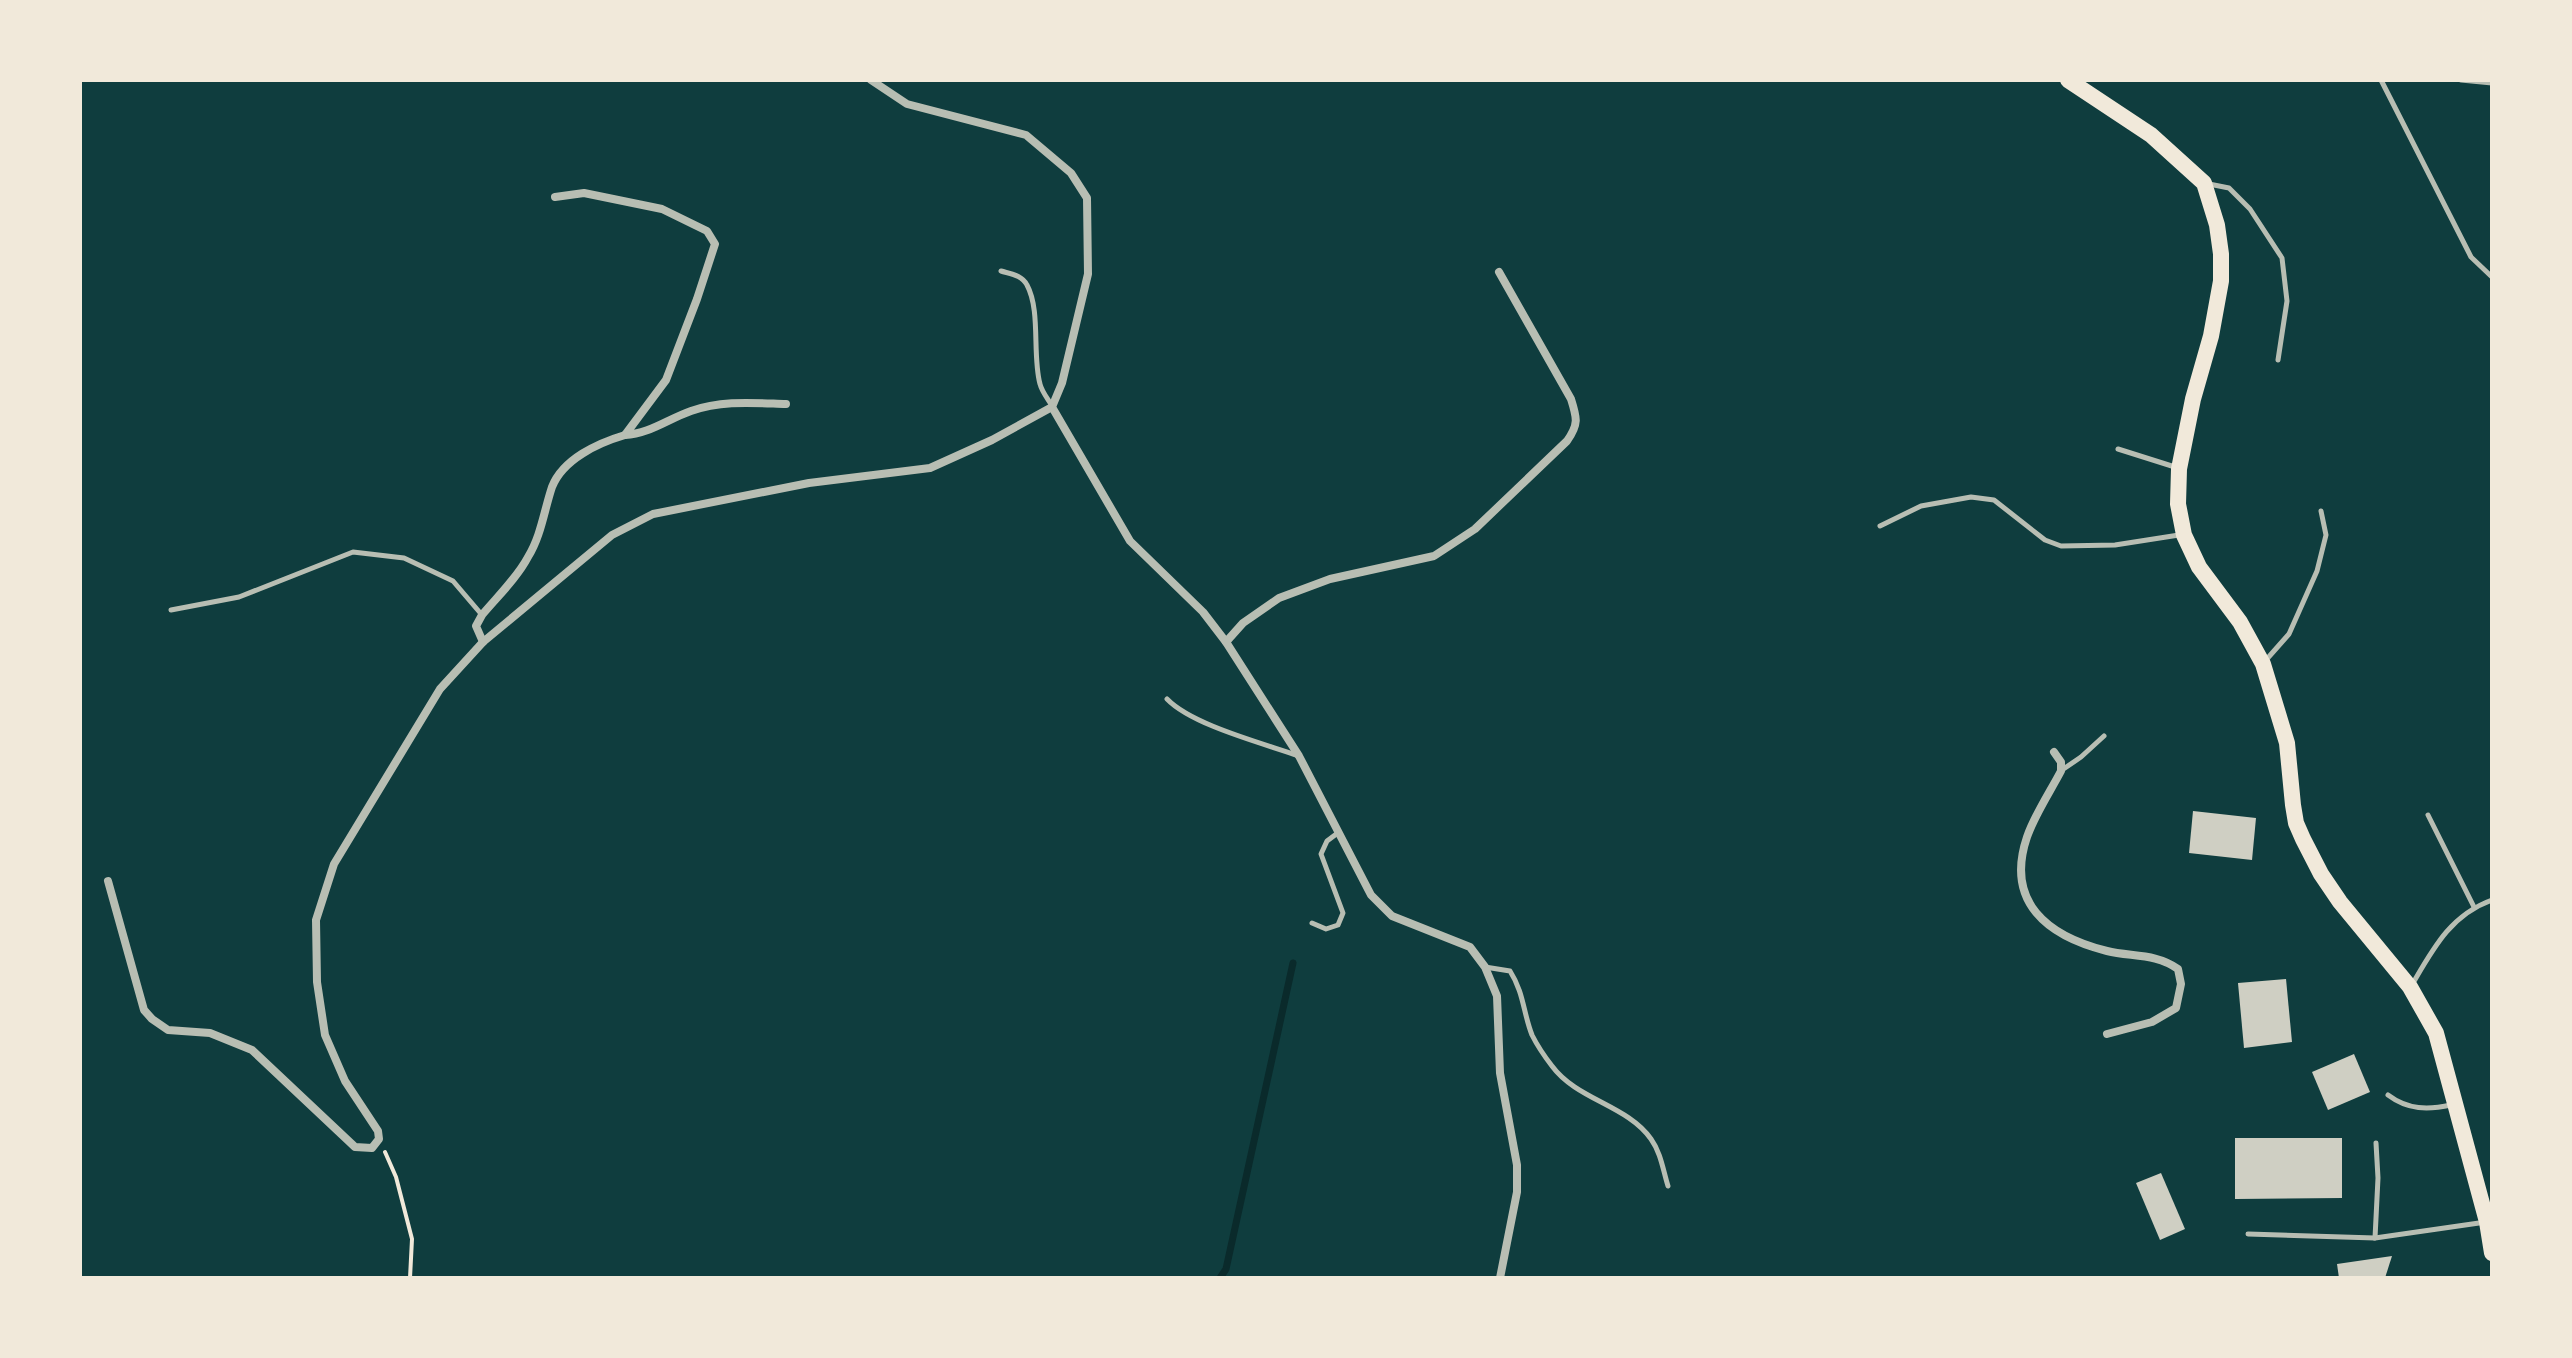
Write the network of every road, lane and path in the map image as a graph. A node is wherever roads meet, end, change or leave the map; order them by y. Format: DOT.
graph roads {
  1 [pos="871,80"];
  2 [pos="2068,80"];
  3 [pos="2381,80"];
  4 [pos="2461,80"];
  5 [pos="2492,83"];
  6 [pos="2204,183"];
  7 [pos="555,197"];
  8 [pos="1001,271"];
  9 [pos="1499,272"];
  10 [pos="2492,277"];
  11 [pos="2278,360"];
  12 [pos="786,404"];
  13 [pos="1052,407"];
  14 [pos="625,435"];
  15 [pos="2118,449"];
  16 [pos="2179,469"];
  17 [pos="2321,511"];
  18 [pos="1880,526"];
  19 [pos="2184,535"];
  20 [pos="171,610"];
  21 [pos="482,615"];
  22 [pos="483,642"];
  23 [pos="1226,642"];
  24 [pos="2263,664"];
  25 [pos="1167,699"];
  26 [pos="2104,736"];
  27 [pos="2054,752"];
  28 [pos="1299,756"];
  29 [pos="2061,771"];
  30 [pos="2428,815"];
  31 [pos="1339,832"];
  32 [pos="108,881"];
  33 [pos="2492,900"];
  34 [pos="2474,907"];
  35 [pos="1312,923"];
  36 [pos="1485,967"];
  37 [pos="2410,987"];
  38 [pos="2107,1034"];
  39 [pos="2388,1095"];
  40 [pos="2456,1104"];
  41 [pos="379,1139"];
  42 [pos="2376,1143"];
  43 [pos="1668,1186"];
  44 [pos="2487,1222"];
  45 [pos="2248,1234"];
  46 [pos="2375,1238"];
  47 [pos="2492,1253"];
  48 [pos="410,1278"];
  49 [pos="1500,1278"];
  1 -- 13 [label="street"];
  2 -- 6 [label="main road"];
  3 -- 10 [label="lane"];
  4 -- 5 [label="lane"];
  6 -- 11 [label="lane"];
  6 -- 16 [label="main road"];
  7 -- 14 [label="street"];
  8 -- 13 [label="lane"];
  9 -- 23 [label="street"];
  12 -- 14 [label="street"];
  13 -- 22 [label="street"];
  13 -- 23 [label="street"];
  14 -- 21 [label="street"];
  15 -- 16 [label="lane"];
  16 -- 19 [label="main road"];
  17 -- 24 [label="lane"];
  18 -- 19 [label="lane"];
  19 -- 24 [label="main road"];
  20 -- 21 [label="lane"];
  21 -- 22 [label="street"];
  22 -- 41 [label="street"];
  23 -- 28 [label="street"];
  24 -- 37 [label="main road"];
  25 -- 28 [label="lane"];
  26 -- 29 [label="lane"];
  27 -- 29 [label="street"];
  28 -- 31 [label="street"];
  29 -- 38 [label="street"];
  30 -- 34 [label="lane"];
  31 -- 35 [label="lane"];
  31 -- 36 [label="street"];
  32 -- 41 [label="street"];
  33 -- 34 [label="lane"];
  34 -- 37 [label="lane"];
  36 -- 43 [label="lane"];
  36 -- 49 [label="street"];
  37 -- 40 [label="main road"];
  39 -- 40 [label="lane"];
  40 -- 44 [label="main road"];
  41 -- 48 [label="path"];
  42 -- 46 [label="lane"];
  44 -- 46 [label="lane"];
  44 -- 47 [label="main road"];
  45 -- 46 [label="lane"];
}
